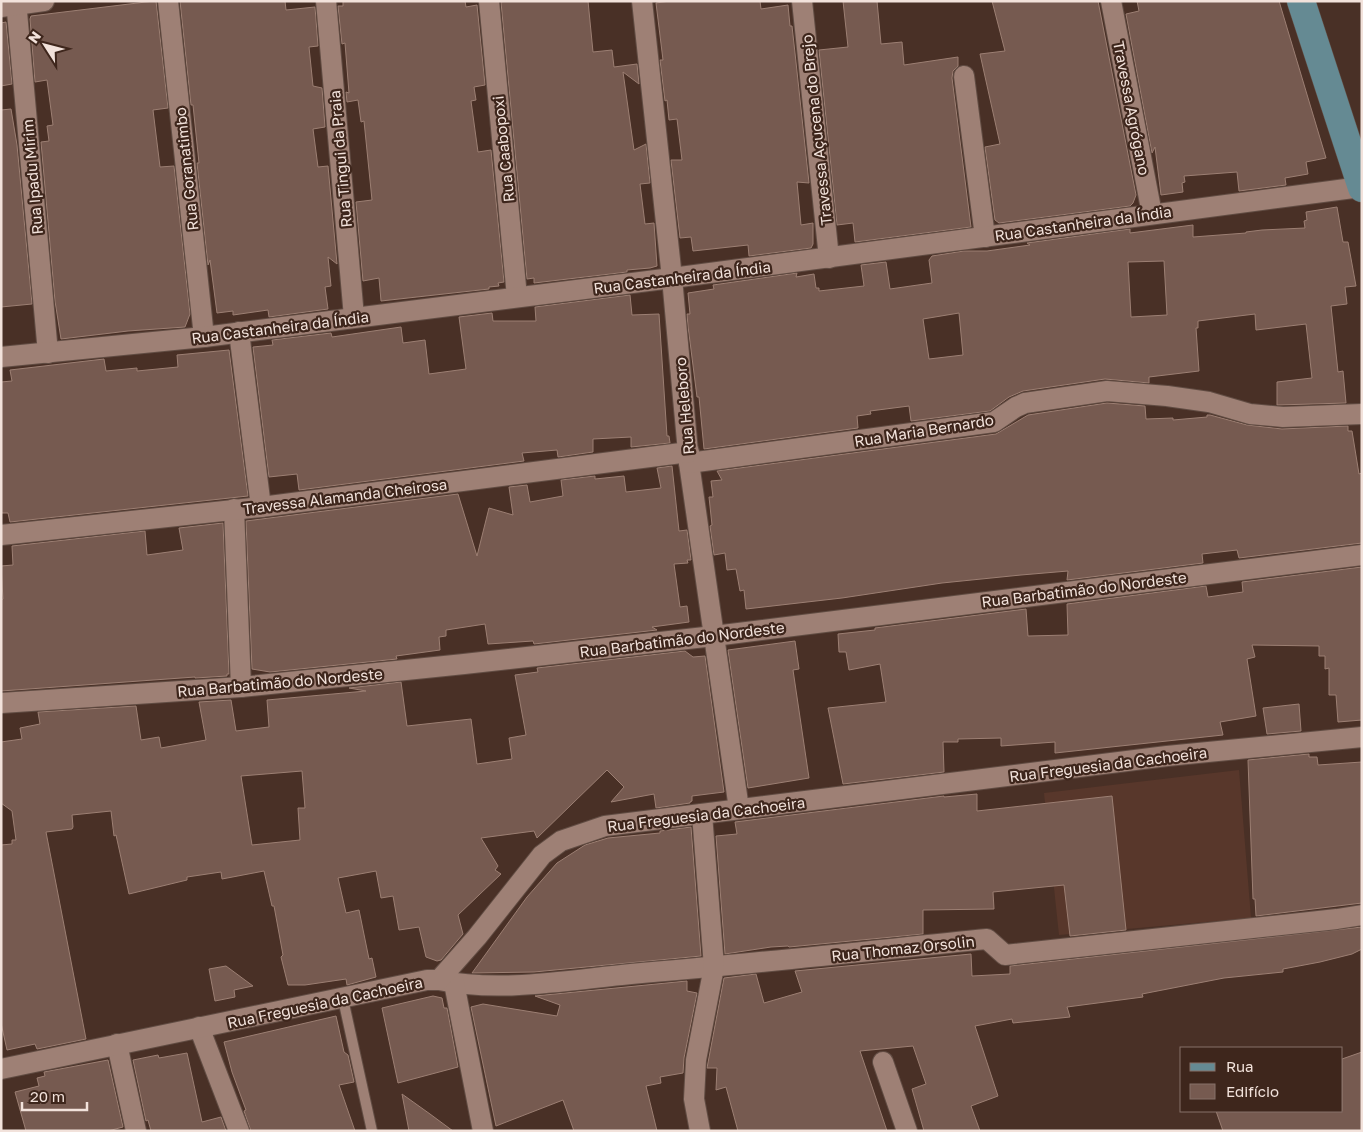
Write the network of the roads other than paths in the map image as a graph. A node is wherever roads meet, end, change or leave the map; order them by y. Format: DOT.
graph roads {
  1 [pos="44,1"];
  2 [pos="168,1"];
  3 [pos="326,1"];
  4 [pos="488,1"];
  5 [pos="642,1"];
  6 [pos="802,1"];
  7 [pos="1111,1"];
  8 [pos="1301,1"];
  9 [pos="11,4"];
  10 [pos="964,76"];
  11 [pos="1362,187"];
  12 [pos="1152,214"];
  13 [pos="985,237"];
  14 [pos="829,258"];
  15 [pos="672,278"];
  16 [pos="517,297"];
  17 [pos="354,318"];
  18 [pos="239,332"];
  19 [pos="204,336"];
  20 [pos="48,353"];
  21 [pos="1,357"];
  22 [pos="1362,414"];
  23 [pos="689,458"];
  24 [pos="261,507"];
  25 [pos="234,509"];
  26 [pos="1,535"];
  27 [pos="1362,555"];
  28 [pos="714,636"];
  29 [pos="241,688"];
  30 [pos="1,703"];
  31 [pos="1362,737"];
  32 [pos="739,809"];
  33 [pos="702,814"];
  34 [pos="1362,914"];
  35 [pos="714,967"];
  36 [pos="446,981"];
  37 [pos="343,999"];
  38 [pos="199,1027"];
  39 [pos="117,1044"];
  40 [pos="883,1062"];
  41 [pos="1,1069"];
  42 [pos="136,1131"];
  43 [pos="239,1131"];
  44 [pos="372,1131"];
  45 [pos="483,1131"];
  46 [pos="700,1131"];
  47 [pos="907,1131"];
  1 -- 9 [label="street"];
  2 -- 19 [label="street, Rua Goranatimbo"];
  3 -- 17 [label="street, Rua Tingui da Praia"];
  4 -- 16 [label="street, Rua Caabopoxi"];
  5 -- 15 [label="street, Rua Heleboro"];
  6 -- 14 [label="street, Travessa Açucena do Brejo"];
  7 -- 12 [label="street, Travessa Agrógano"];
  8 -- 11 [label="main road"];
  9 -- 20 [label="street, Rua Ipadu Mirim"];
  10 -- 13 [label="street"];
  11 -- 12 [label="street, Rua Castanheira da Índia"];
  12 -- 13 [label="street, Rua Castanheira da Índia"];
  13 -- 14 [label="street, Rua Castanheira da Índia"];
  14 -- 15 [label="street, Rua Castanheira da Índia"];
  15 -- 16 [label="street, Rua Castanheira da Índia"];
  15 -- 23 [label="street, Rua Heleboro"];
  16 -- 17 [label="street, Rua Castanheira da Índia"];
  17 -- 18 [label="street, Rua Castanheira da Índia"];
  18 -- 19 [label="street, Rua Castanheira da Índia"];
  18 -- 24 [label="street"];
  19 -- 20 [label="street, Rua Castanheira da Índia"];
  20 -- 21 [label="street, Rua Castanheira da Índia"];
  22 -- 23 [label="street, Rua Maria Bernardo"];
  23 -- 24 [label="street, Travessa Alamanda Cheirosa"];
  23 -- 28 [label="street, Rua Heleboro"];
  24 -- 25 [label="street, Travessa Alamanda Cheirosa"];
  25 -- 26 [label="street, Travessa Alamanda Cheirosa"];
  25 -- 29 [label="street"];
  27 -- 28 [label="street, Rua Barbatimão do Nordeste"];
  28 -- 29 [label="street, Rua Barbatimão do Nordeste"];
  28 -- 32 [label="street, Rua Heleboro"];
  29 -- 30 [label="street, Rua Barbatimão do Nordeste"];
  31 -- 32 [label="street, Rua Freguesia da Cachoeira"];
  32 -- 33 [label="street, Rua Freguesia da Cachoeira"];
  33 -- 35 [label="street"];
  33 -- 36 [label="street, Rua Freguesia da Cachoeira"];
  34 -- 35 [label="street, Rua Thomaz Orsolin"];
  35 -- 36 [label="street, Rua Thomaz Orsolin"];
  35 -- 46 [label="street"];
  36 -- 37 [label="street, Rua Freguesia da Cachoeira"];
  36 -- 45 [label="street"];
  37 -- 38 [label="street, Rua Freguesia da Cachoeira"];
  37 -- 44 [label="lane"];
  38 -- 39 [label="street, Rua Freguesia da Cachoeira"];
  38 -- 43 [label="street"];
  39 -- 41 [label="street, Rua Freguesia da Cachoeira"];
  39 -- 42 [label="street"];
  40 -- 47 [label="street"];
}
